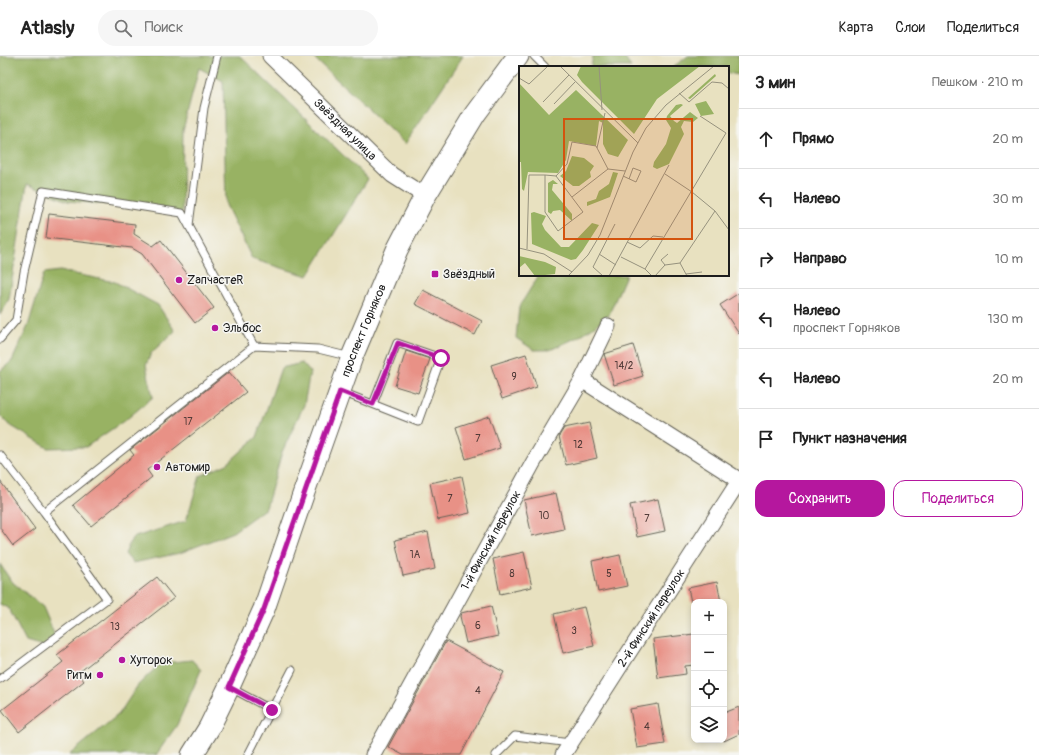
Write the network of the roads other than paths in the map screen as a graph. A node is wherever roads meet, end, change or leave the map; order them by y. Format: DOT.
graph roads {
  1 [pos="217,56"];
  2 [pos="270,56"];
  3 [pos="518,56"];
  4 [pos="534,56"];
  5 [pos="544,66"];
  6 [pos="425,196"];
  7 [pos="189,225"];
  8 [pos="608,326"];
  9 [pos="0,340"];
  10 [pos="254,346"];
  11 [pos="352,357"];
  12 [pos="582,380"];
  13 [pos="340,391"];
  14 [pos="373,404"];
  15 [pos="0,455"];
  16 [pos="739,481"];
  17 [pos="44,512"];
  18 [pos="292,670"];
  19 [pos="0,679"];
  20 [pos="229,687"];
  21 [pos="272,710"];
  22 [pos="566,749"];
  23 [pos="192,755"];
  24 [pos="248,755"];
  25 [pos="374,755"];
  26 [pos="496,755"];
  1 -- 7 [label="lane"];
  2 -- 6 [label="street, Звёздная улица"];
  3 -- 6 [label="main road, проспект Горняков"];
  4 -- 5 [label="lane"];
  6 -- 11 [label="main road, проспект Горняков"];
  7 -- 9 [label="lane"];
  7 -- 10 [label="lane"];
  8 -- 12 [label="street, 1-й Финский переулок"];
  10 -- 11 [label="lane"];
  10 -- 17 [label="lane"];
  11 -- 13 [label="main road, проспект Горняков"];
  12 -- 16 [label="street"];
  12 -- 25 [label="street, 1-й Финский переулок"];
  13 -- 14 [label="lane"];
  13 -- 20 [label="main road, проспект Горняков"];
  14 -- 14 [label="lane"];
  15 -- 17 [label="lane"];
  16 -- 22 [label="street, 2-й Финский переулок"];
  17 -- 19 [label="lane"];
  18 -- 21 [label="lane"];
  20 -- 21 [label="lane"];
  20 -- 23 [label="main road, проспект Горняков"];
  21 -- 24 [label="lane"];
  22 -- 26 [label="lane"];
}
